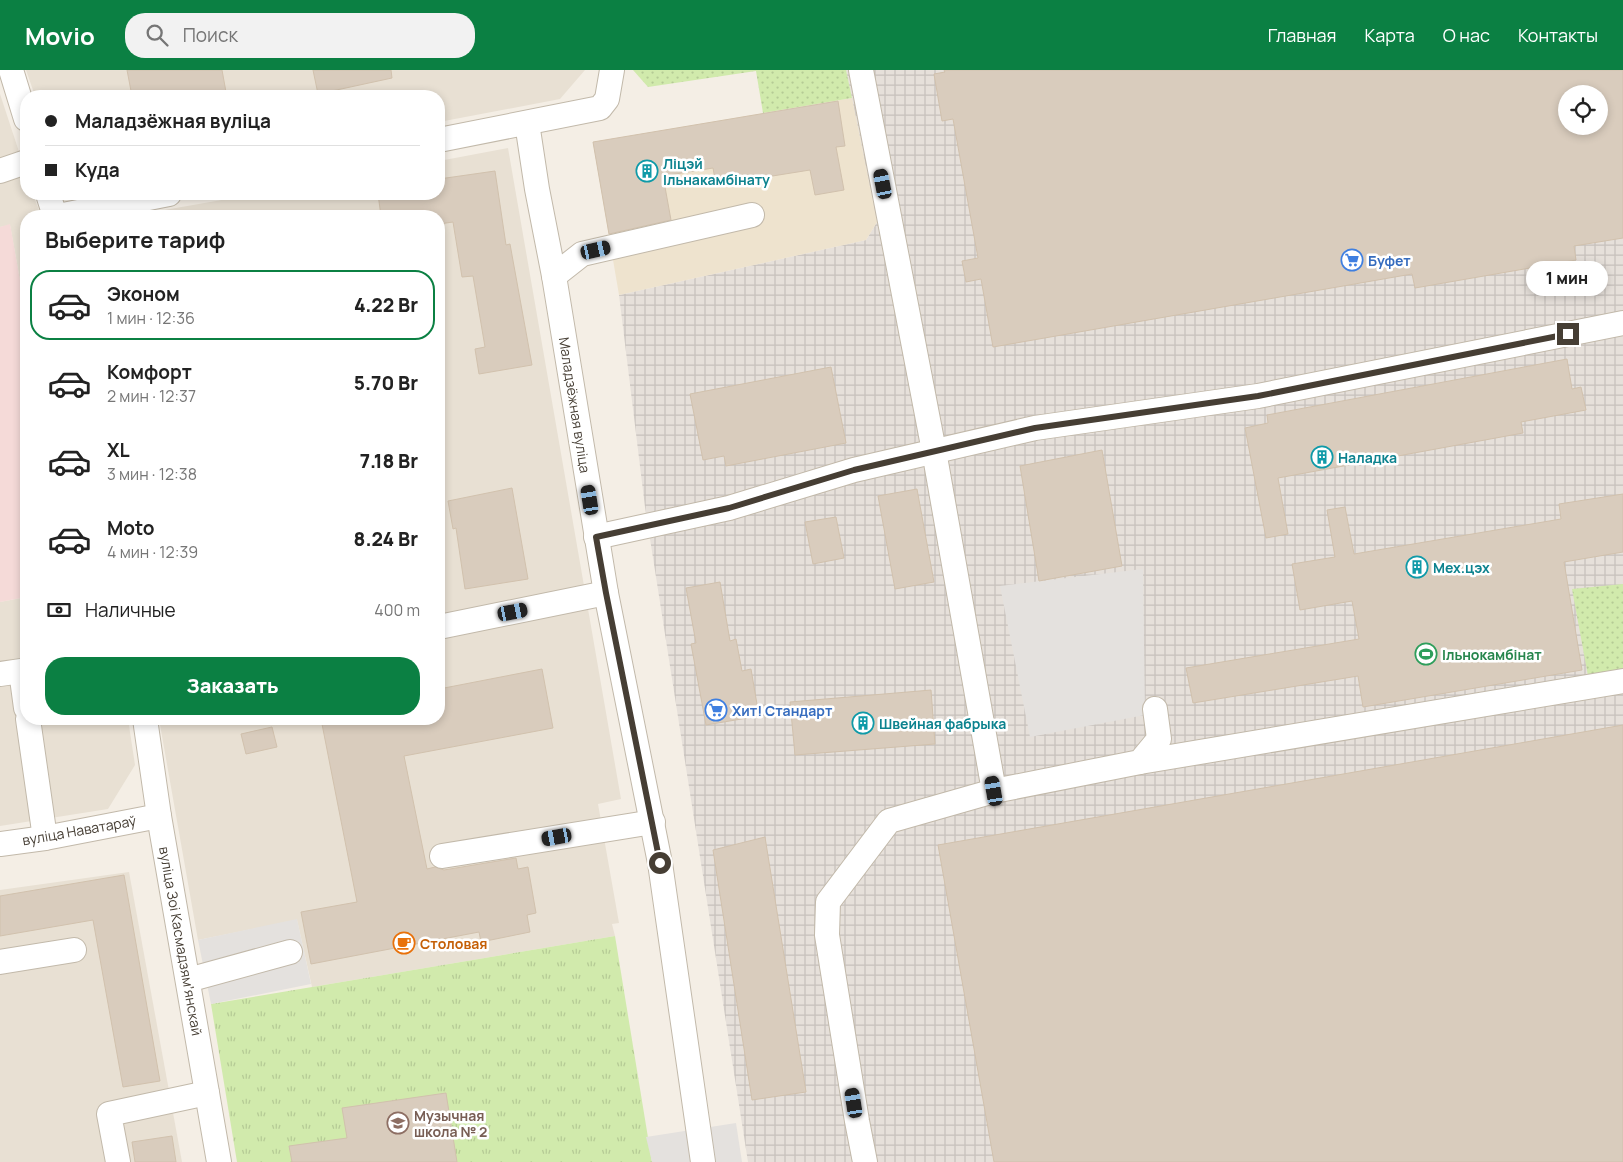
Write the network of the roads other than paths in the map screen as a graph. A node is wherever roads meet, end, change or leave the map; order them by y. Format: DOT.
graph roads {
  1 [pos="11,70"];
  2 [pos="612,70"];
  3 [pos="861,70"];
  4 [pos="20,99"];
  5 [pos="527,123"];
  6 [pos="445,139"];
  7 [pos="20,164"];
  8 [pos="0,170"];
  9 [pos="138,200"];
  10 [pos="87,210"];
  11 [pos="752,215"];
  12 [pos="554,276"];
  13 [pos="1623,323"];
  14 [pos="934,451"];
  15 [pos="596,537"];
  16 [pos="606,593"];
  17 [pos="445,626"];
  18 [pos="20,671"];
  19 [pos="0,674"];
  20 [pos="1623,681"];
  21 [pos="1156,709"];
  22 [pos="29,725"];
  23 [pos="146,725"];
  24 [pos="1140,762"];
  25 [pos="994,791"];
  26 [pos="159,816"];
  27 [pos="653,822"];
  28 [pos="44,838"];
  29 [pos="0,844"];
  30 [pos="442,856"];
  31 [pos="74,950"];
  32 [pos="290,952"];
  33 [pos="0,962"];
  34 [pos="188,980"];
  35 [pos="207,1093"];
  36 [pos="118,1162"];
  37 [pos="219,1162"];
  38 [pos="703,1162"];
  39 [pos="865,1162"];
  1 -- 4 [label="street"];
  2 -- 5 [label="street"];
  3 -- 14 [label="street"];
  5 -- 6 [label="street"];
  5 -- 12 [label="street, Маладзёжная вуліца"];
  7 -- 8 [label="street"];
  9 -- 10 [label="street"];
  11 -- 12 [label="street"];
  12 -- 15 [label="street, Маладзёжная вуліца"];
  13 -- 14 [label="street"];
  14 -- 15 [label="street"];
  14 -- 25 [label="street"];
  15 -- 16 [label="street, Маладзёжная вуліца"];
  16 -- 17 [label="street"];
  16 -- 27 [label="street, Маладзёжная вуліца"];
  18 -- 19 [label="street"];
  20 -- 24 [label="street"];
  21 -- 24 [label="street"];
  22 -- 28 [label="street"];
  23 -- 26 [label="street, вуліца Зоі Касмадзямʼянскай"];
  24 -- 25 [label="street"];
  25 -- 39 [label="street"];
  26 -- 28 [label="street, вуліца Наватараў"];
  26 -- 34 [label="street, вуліца Зоі Касмадзямʼянскай"];
  27 -- 30 [label="street"];
  27 -- 38 [label="street, Маладзёжная вуліца"];
  28 -- 29 [label="street, вуліца Наватараў"];
  31 -- 33 [label="street"];
  32 -- 34 [label="street"];
  34 -- 35 [label="street, вуліца Зоі Касмадзямʼянскай"];
  35 -- 36 [label="street"];
  35 -- 37 [label="street, вуліца Зоі Касмадзямʼянскай"];
}
